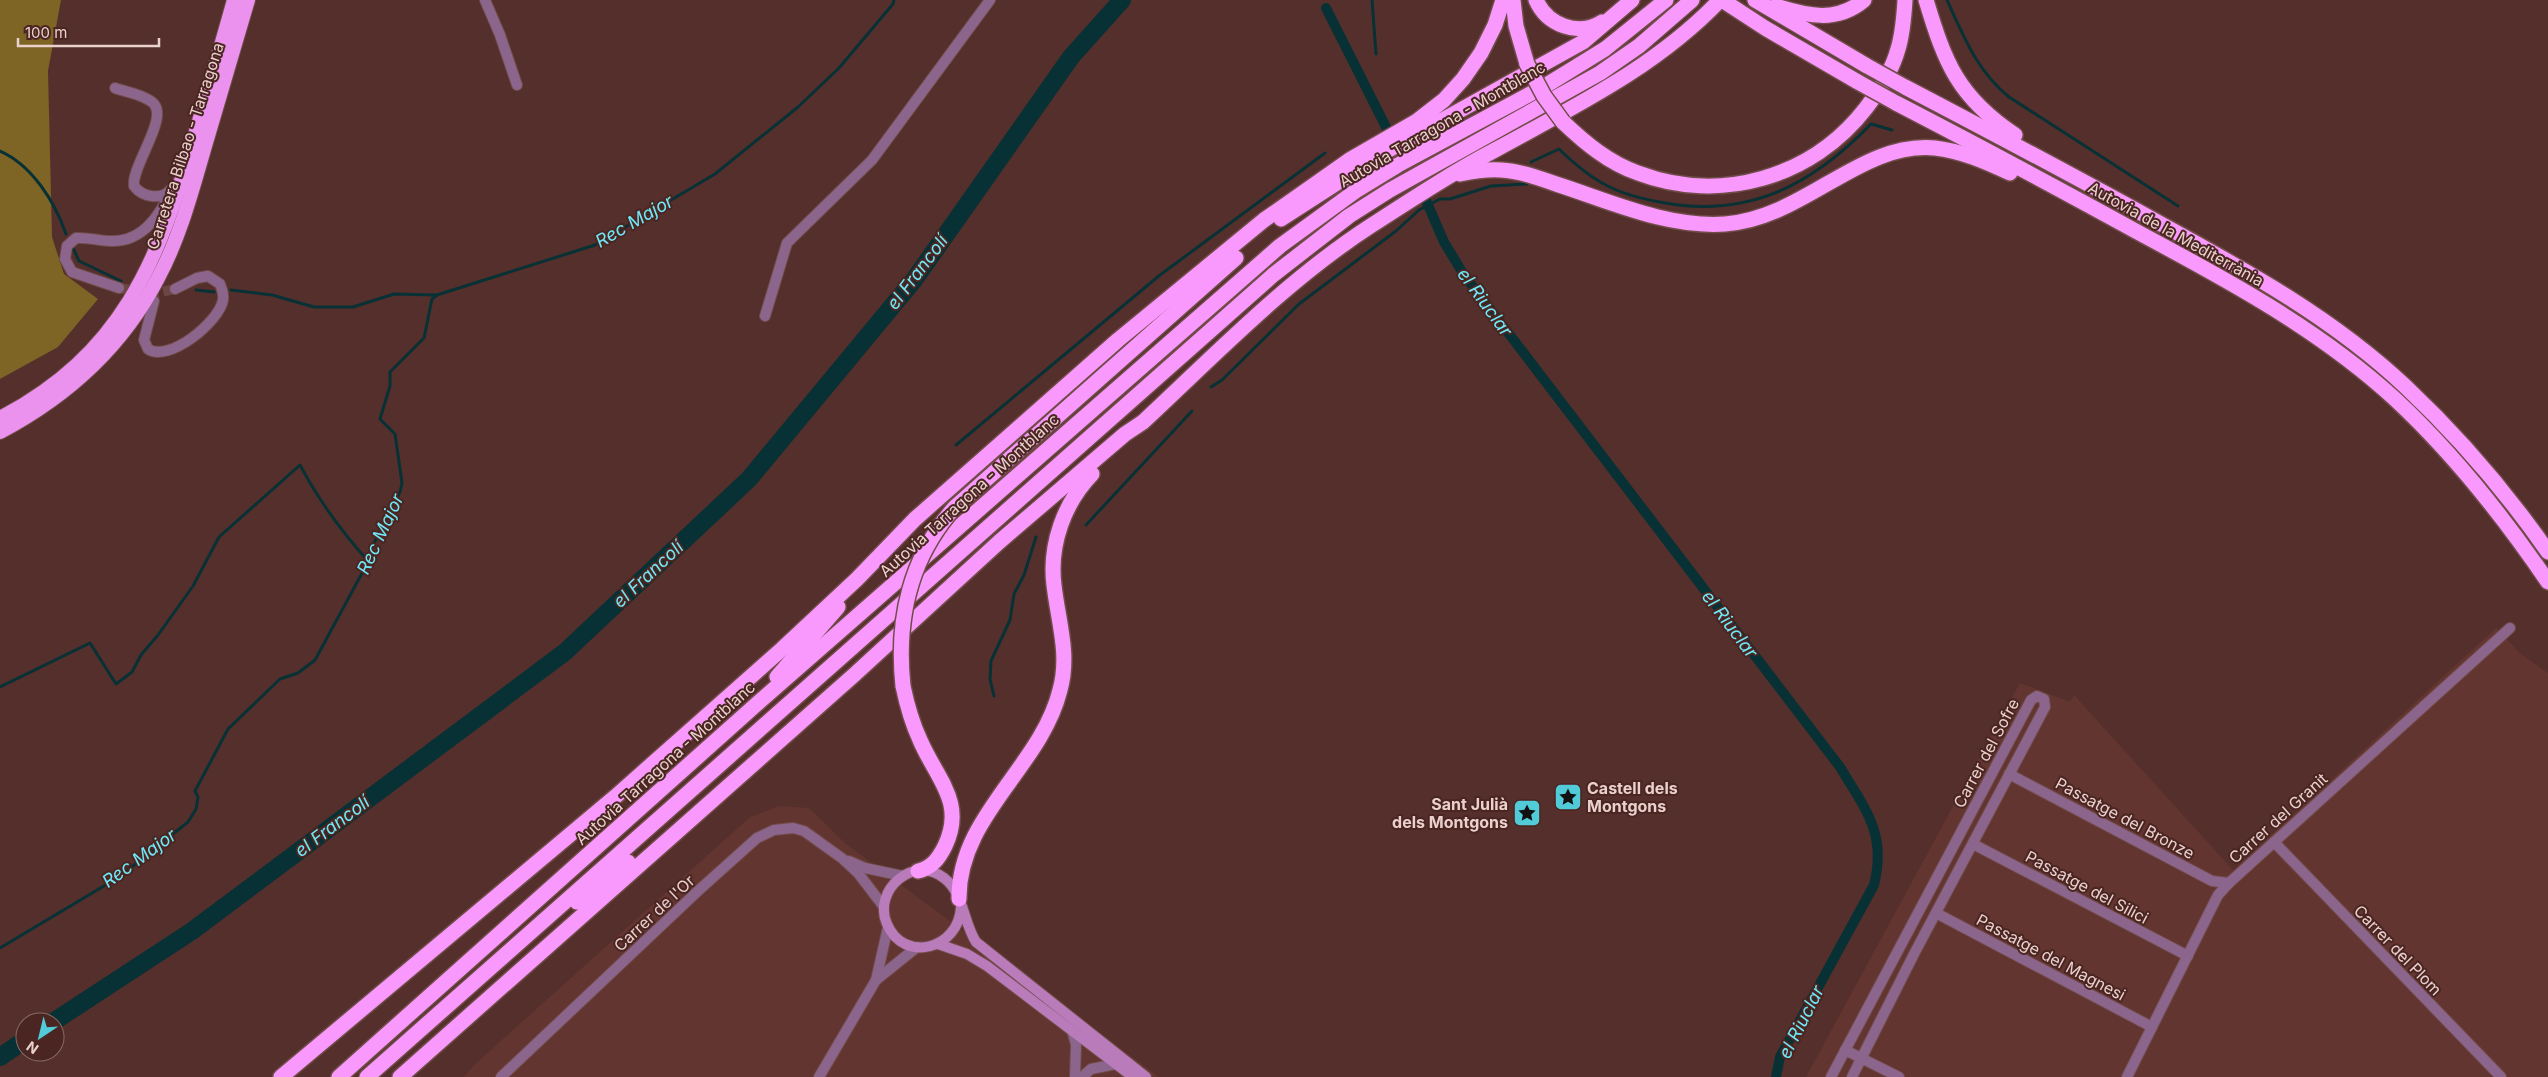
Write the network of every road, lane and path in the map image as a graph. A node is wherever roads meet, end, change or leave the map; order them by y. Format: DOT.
graph roads {
  1 [pos="234,0"];
  2 [pos="248,0"];
  3 [pos="485,0"];
  4 [pos="990,0"];
  5 [pos="1503,0"];
  6 [pos="1513,0"];
  7 [pos="1536,0"];
  8 [pos="1632,0"];
  9 [pos="1666,0"];
  10 [pos="1692,0"];
  11 [pos="1756,0"];
  12 [pos="1864,0"];
  13 [pos="1905,0"];
  14 [pos="1926,0"];
  15 [pos="1723,1"];
  16 [pos="1617,14"];
  17 [pos="231,36"];
  18 [pos="517,85"];
  19 [pos="115,88"];
  20 [pos="193,144"];
  21 [pos="2042,159"];
  22 [pos="1451,175"];
  23 [pos="2047,182"];
  24 [pos="172,189"];
  25 [pos="150,196"];
  26 [pos="160,212"];
  27 [pos="1266,230"];
  28 [pos="173,246"];
  29 [pos="1217,261"];
  30 [pos="119,288"];
  31 [pos="176,289"];
  32 [pos="154,301"];
  33 [pos="765,316"];
  34 [pos="0,418"];
  35 [pos="1108,421"];
  36 [pos="1143,422"];
  37 [pos="0,432"];
  38 [pos="999,542"];
  39 [pos="2548,552"];
  40 [pos="857,579"];
  41 [pos="2548,582"];
  42 [pos="2510,628"];
  43 [pos="759,702"];
  44 [pos="2009,774"];
  45 [pos="713,798"];
  46 [pos="2274,842"];
  47 [pos="1973,844"];
  48 [pos="843,859"];
  49 [pos="918,871"];
  50 [pos="903,876"];
  51 [pos="2229,883"];
  52 [pos="960,903"];
  53 [pos="884,907"];
  54 [pos="1936,913"];
  55 [pos="888,927"];
  56 [pos="526,937"];
  57 [pos="938,944"];
  58 [pos="917,947"];
  59 [pos="2188,956"];
  60 [pos="876,980"];
  61 [pos="2152,1028"];
  62 [pos="1072,1030"];
  63 [pos="1845,1050"];
  64 [pos="1862,1058"];
  65 [pos="1116,1064"];
  66 [pos="281,1077"];
  67 [pos="339,1077"];
  68 [pos="367,1077"];
  69 [pos="400,1077"];
  70 [pos="501,1077"];
  71 [pos="819,1077"];
  72 [pos="1074,1077"];
  73 [pos="1082,1077"];
  74 [pos="1133,1077"];
  75 [pos="1146,1077"];
  76 [pos="1831,1077"];
  77 [pos="1852,1077"];
  78 [pos="1898,1077"];
  79 [pos="2127,1077"];
  80 [pos="2500,1077"];
  1 -- 17 [label="highway"];
  2 -- 17 [label="highway"];
  3 -- 18 [label="street"];
  4 -- 33 [label="street"];
  5 -- 29 [label="highway"];
  6 -- 13 [label="highway, bridge"];
  7 -- 16 [label="highway"];
  8 -- 16 [label="highway"];
  9 -- 43 [label="highway, Autovia Tarragona - Montblanc"];
  10 -- 35 [label="highway, Autovia Tarragona - Montblanc"];
  11 -- 12 [label="highway"];
  11 -- 21 [label="highway, Autovia de la Mediterrània, bridge"];
  14 -- 21 [label="highway"];
  15 -- 22 [label="highway"];
  15 -- 23 [label="highway, Autovia de la Mediterrània, bridge"];
  16 -- 27 [label="highway"];
  17 -- 20 [label="highway, Carretera Bilbao - Tarragona"];
  17 -- 28 [label="highway, Carretera Bilbao - Tarragona"];
  19 -- 25 [label="street"];
  20 -- 24 [label="highway"];
  20 -- 34 [label="highway, Carretera Bilbao - Tarragona"];
  21 -- 39 [label="highway, Autovia de la Mediterrània"];
  22 -- 23 [label="highway"];
  22 -- 36 [label="highway"];
  23 -- 41 [label="highway, Autovia de la Mediterrània"];
  24 -- 25 [label="street"];
  24 -- 26 [label="street"];
  25 -- 26 [label="street"];
  26 -- 30 [label="street"];
  27 -- 29 [label="highway"];
  27 -- 49 [label="highway, bridge"];
  28 -- 32 [label="highway"];
  28 -- 37 [label="highway, Carretera Bilbao - Tarragona"];
  29 -- 40 [label="highway"];
  31 -- 32 [label="street"];
  35 -- 38 [label="highway"];
  35 -- 56 [label="highway, Autovia Tarragona - Montblanc"];
  36 -- 38 [label="highway"];
  36 -- 52 [label="highway"];
  38 -- 45 [label="highway"];
  40 -- 43 [label="highway"];
  40 -- 66 [label="highway"];
  42 -- 46 [label="street, Carrer del Granit"];
  43 -- 67 [label="highway, Autovia Tarragona - Montblanc"];
  44 -- 47 [label="street, Carrer del Sofre"];
  44 -- 51 [label="street, Passatge del Bronze"];
  44 -- 63 [label="street, Carrer del Sofre"];
  45 -- 56 [label="highway"];
  45 -- 69 [label="highway"];
  46 -- 51 [label="street, Carrer del Granit"];
  46 -- 80 [label="street, Carrer del Plom"];
  47 -- 54 [label="street, Carrer del Sofre"];
  47 -- 59 [label="street, Passatge del Silici"];
  48 -- 50 [label="street, Carrer de l'Or"];
  48 -- 53 [label="street, Carrer de l'Or"];
  48 -- 70 [label="street, Carrer de l'Or"];
  49 -- 50 [label="main road"];
  49 -- 52 [label="main road"];
  50 -- 53 [label="main road"];
  51 -- 59 [label="street, Carrer del Granit"];
  52 -- 57 [label="main road"];
  52 -- 75 [label="main road"];
  53 -- 55 [label="main road"];
  54 -- 61 [label="street, Passatge del Magnesi"];
  54 -- 64 [label="street, Carrer del Sofre"];
  55 -- 58 [label="main road"];
  55 -- 60 [label="street"];
  56 -- 68 [label="highway, Autovia Tarragona - Montblanc"];
  57 -- 58 [label="main road"];
  57 -- 62 [label="main road"];
  58 -- 60 [label="street"];
  59 -- 61 [label="street, Carrer del Granit"];
  60 -- 71 [label="street"];
  61 -- 79 [label="street, Carrer del Granit"];
  62 -- 65 [label="main road"];
  62 -- 72 [label="street"];
  63 -- 64 [label="street"];
  63 -- 76 [label="street, Carrer del Sofre"];
  64 -- 77 [label="street, Carrer del Sofre"];
  64 -- 78 [label="street"];
  65 -- 73 [label="street"];
  65 -- 74 [label="main road"];
}
